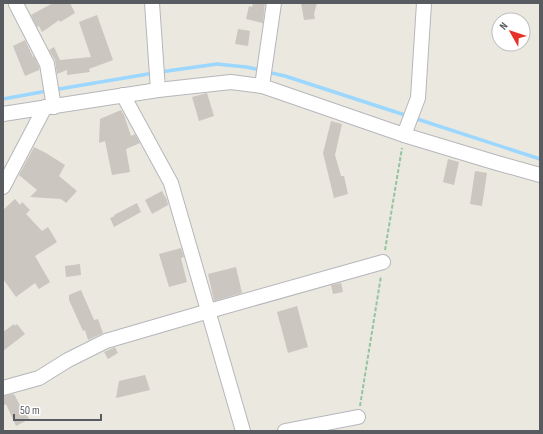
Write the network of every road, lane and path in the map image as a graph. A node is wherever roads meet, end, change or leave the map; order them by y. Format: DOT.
graph roads {
  1 [pos="152,3"];
  2 [pos="274,3"];
  3 [pos="424,3"];
  4 [pos="12,4"];
  5 [pos="262,86"];
  6 [pos="158,90"];
  7 [pos="123,96"];
  8 [pos="50,107"];
  9 [pos="3,114"];
  10 [pos="404,134"];
  11 [pos="540,175"];
  12 [pos="3,187"];
  13 [pos="383,262"];
  14 [pos="208,311"];
  15 [pos="3,388"];
  16 [pos="358,417"];
  17 [pos="244,431"];
  18 [pos="285,431"];
  1 -- 6 [label="street"];
  2 -- 5 [label="street"];
  3 -- 10 [label="street"];
  4 -- 8 [label="street"];
  5 -- 6 [label="street"];
  5 -- 10 [label="street"];
  6 -- 7 [label="street"];
  7 -- 8 [label="street"];
  7 -- 14 [label="street"];
  8 -- 9 [label="street"];
  8 -- 12 [label="street"];
  10 -- 11 [label="street"];
  10 -- 13 [label="path"];
  13 -- 14 [label="street"];
  13 -- 16 [label="path"];
  14 -- 15 [label="street"];
  14 -- 17 [label="street"];
  16 -- 18 [label="street"];
}
